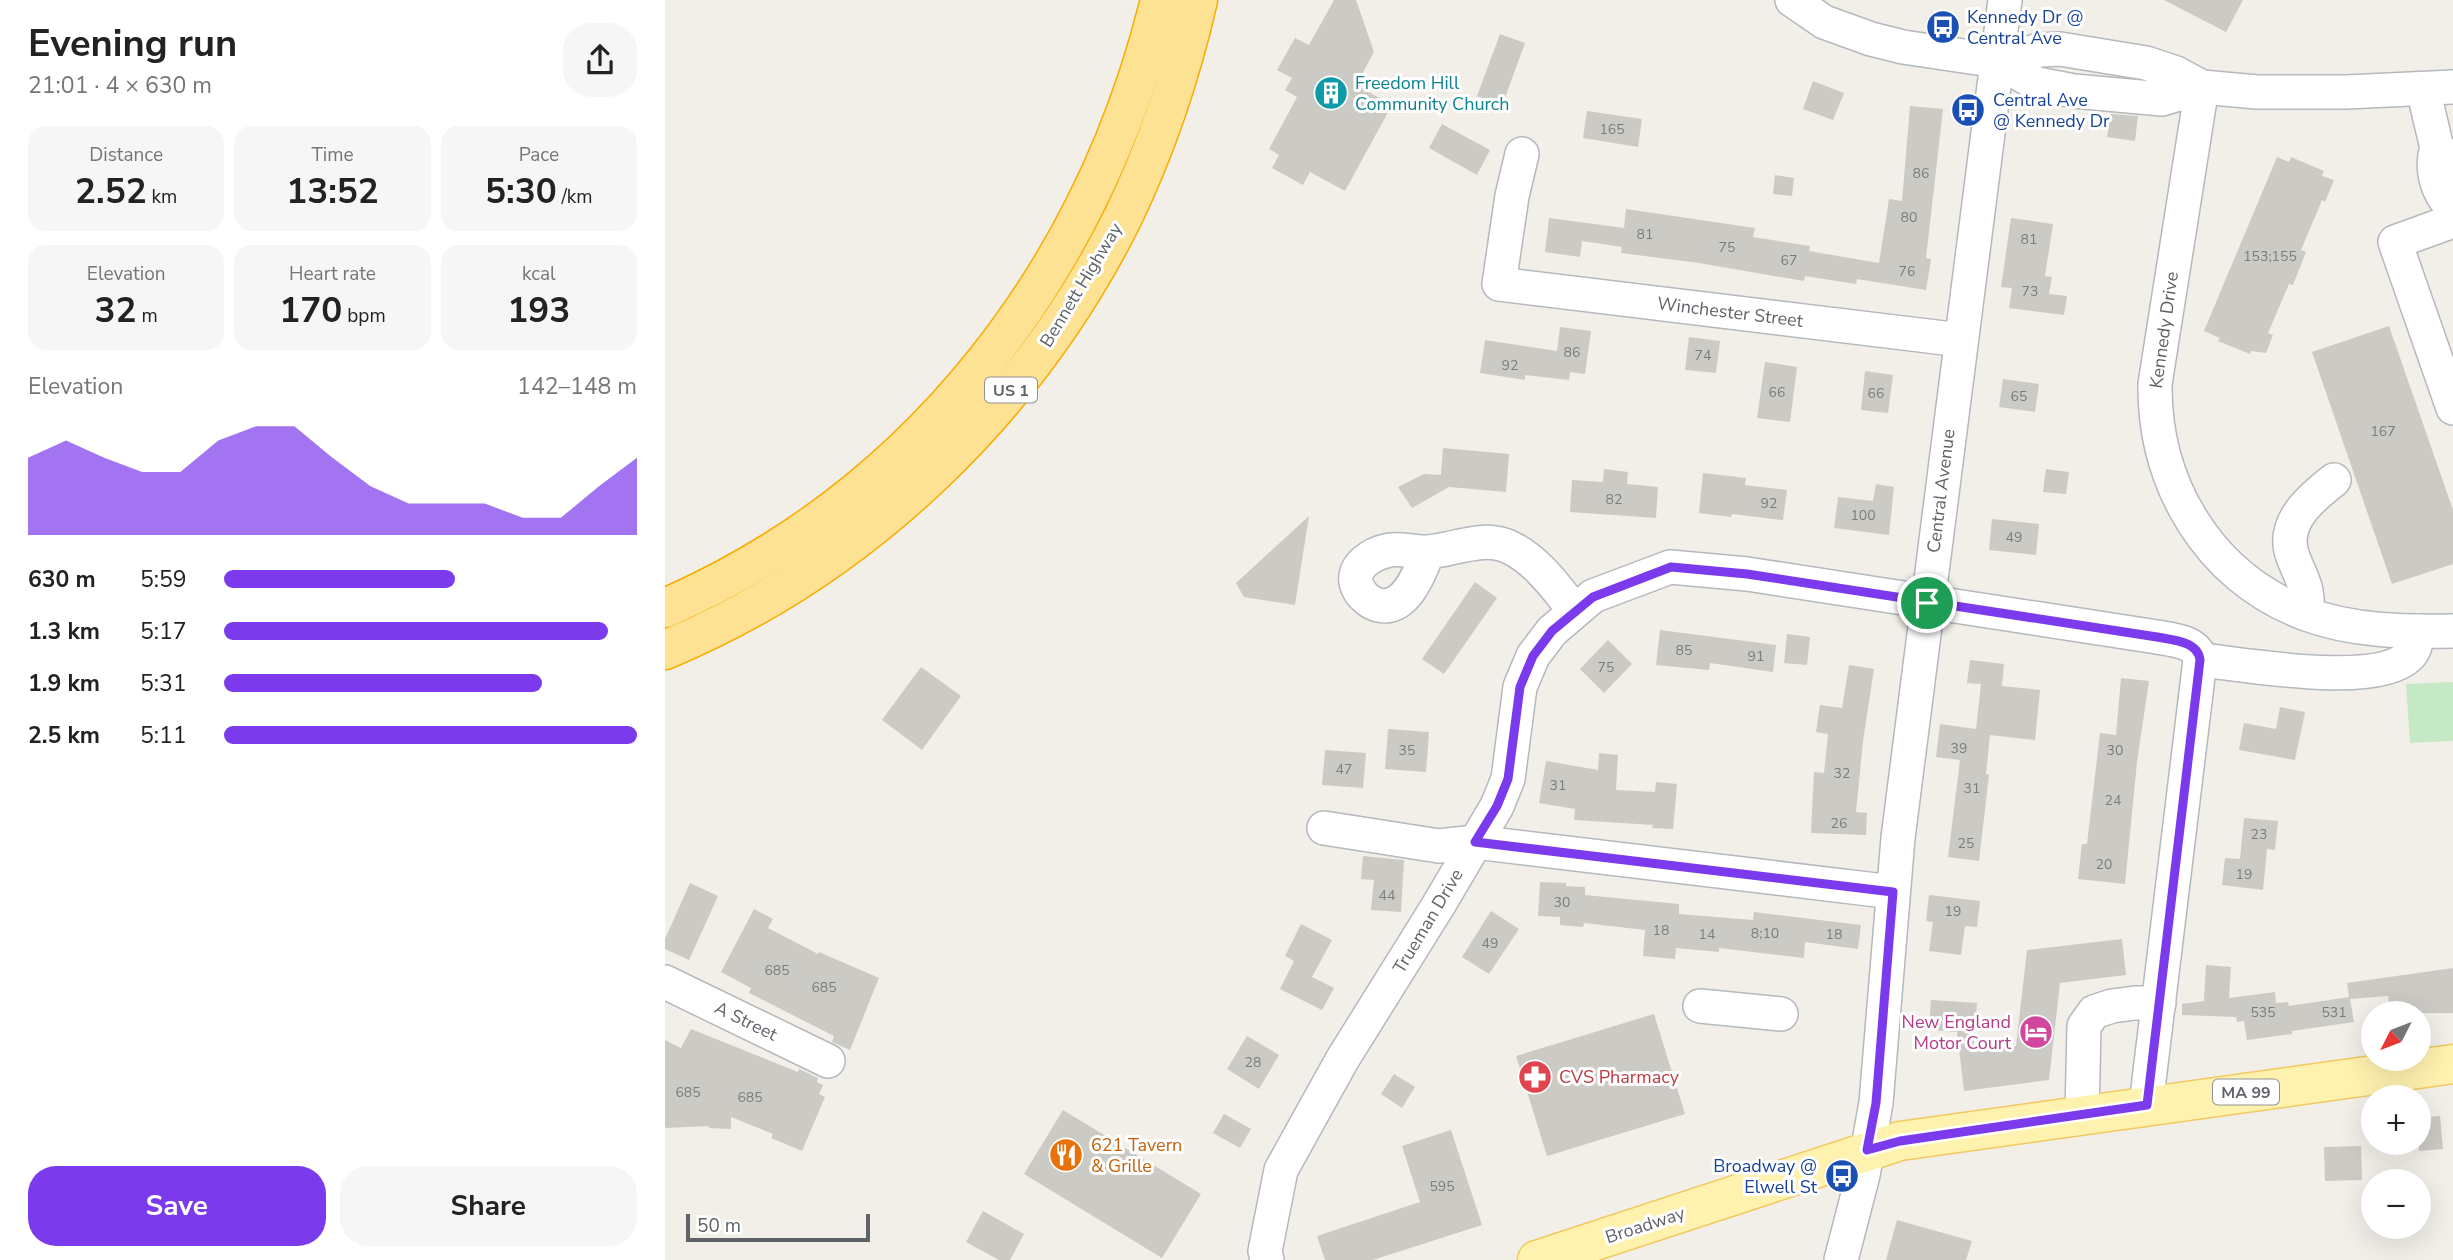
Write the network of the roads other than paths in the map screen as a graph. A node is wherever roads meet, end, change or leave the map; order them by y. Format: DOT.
graph roads {
  1 [pos="1160,0"];
  2 [pos="1198,0"];
  3 [pos="1792,0"];
  4 [pos="2005,0"];
  5 [pos="1997,61"];
  6 [pos="2202,87"];
  7 [pos="2438,88"];
  8 [pos="1522,154"];
  9 [pos="2452,203"];
  10 [pos="1961,340"];
  11 [pos="2453,408"];
  12 [pos="2334,480"];
  13 [pos="1428,552"];
  14 [pos="1927,603"];
  15 [pos="665,608"];
  16 [pos="1575,611"];
  17 [pos="2307,614"];
  18 [pos="2418,631"];
  19 [pos="2453,631"];
  20 [pos="665,650"];
  21 [pos="2200,660"];
  22 [pos="1324,828"];
  23 [pos="1475,842"];
  24 [pos="1893,892"];
  25 [pos="667,987"];
  26 [pos="2159,1003"];
  27 [pos="1700,1006"];
  28 [pos="1781,1014"];
  29 [pos="828,1061"];
  30 [pos="2453,1064"];
  31 [pos="2147,1105"];
  32 [pos="2082,1115"];
  33 [pos="1867,1150"];
  34 [pos="1267,1260"];
  35 [pos="1537,1260"];
  36 [pos="1841,1260"];
  1 -- 15 [label="highway, Bennett Highway / US 1"];
  2 -- 20 [label="highway, Bennett Highway / US 1"];
  3 -- 5 [label="street"];
  4 -- 5 [label="street, Central Avenue"];
  5 -- 6 [label="street"];
  5 -- 10 [label="street, Central Avenue"];
  6 -- 7 [label="street"];
  6 -- 17 [label="street, Kennedy Drive"];
  7 -- 9 [label="street"];
  8 -- 10 [label="street, Winchester Street"];
  9 -- 11 [label="street"];
  10 -- 14 [label="street, Central Avenue"];
  12 -- 17 [label="street"];
  13 -- 16 [label="street"];
  14 -- 16 [label="street, Trueman Drive"];
  14 -- 21 [label="street, Trueman Drive"];
  14 -- 24 [label="street, Central Avenue"];
  16 -- 23 [label="street, Trueman Drive"];
  17 -- 18 [label="street, Kennedy Drive"];
  18 -- 19 [label="street, Kennedy Drive"];
  18 -- 21 [label="street"];
  21 -- 26 [label="street"];
  22 -- 23 [label="street"];
  23 -- 24 [label="street"];
  23 -- 34 [label="street, Trueman Drive"];
  24 -- 33 [label="street, Central Avenue"];
  25 -- 29 [label="street, A Street"];
  26 -- 31 [label="street"];
  26 -- 32 [label="street"];
  27 -- 28 [label="street"];
  30 -- 31 [label="main road, Broadway / MA 99"];
  31 -- 32 [label="main road, Broadway / MA 99"];
  32 -- 33 [label="main road, Broadway / MA 99"];
  33 -- 35 [label="main road, Broadway / MA 99"];
  33 -- 36 [label="street, Central Avenue"];
}
